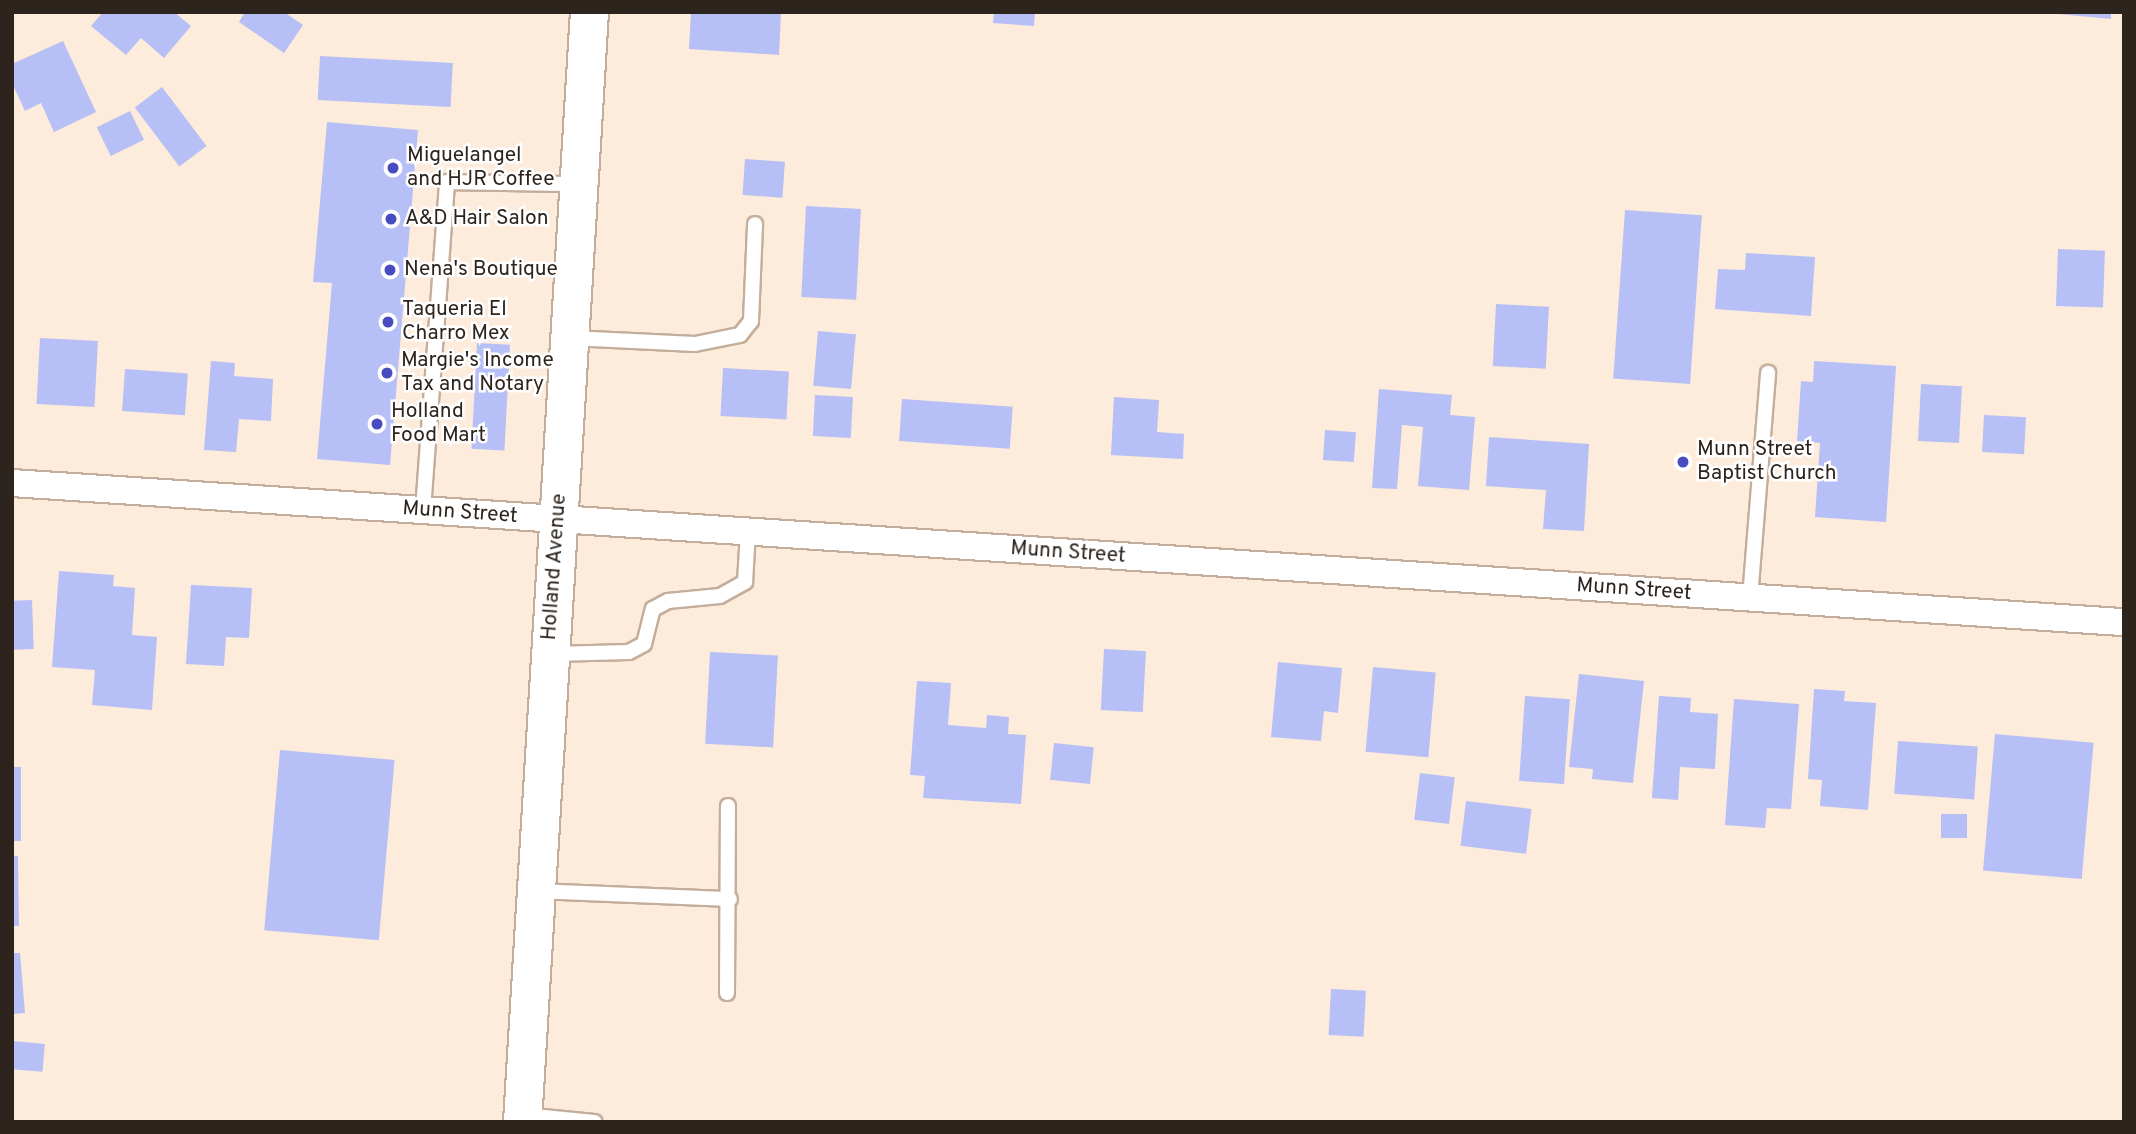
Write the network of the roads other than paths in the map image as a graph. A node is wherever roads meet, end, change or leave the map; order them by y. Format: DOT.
graph roads {
  1 [pos="589,12"];
  2 [pos="579,184"];
  3 [pos="755,224"];
  4 [pos="569,338"];
  5 [pos="1768,373"];
  6 [pos="12,483"];
  7 [pos="423,510"];
  8 [pos="558,519"];
  9 [pos="748,532"];
  10 [pos="1750,598"];
  11 [pos="2124,622"];
  12 [pos="550,654"];
  13 [pos="728,806"];
  14 [pos="536,891"];
  15 [pos="730,899"];
  16 [pos="727,993"];
  17 [pos="522,1118"];
  18 [pos="595,1122"];
  1 -- 2 [label="main road, Holland Avenue"];
  2 -- 4 [label="main road, Holland Avenue"];
  2 -- 7 [label="lane"];
  3 -- 4 [label="lane"];
  4 -- 8 [label="main road, Holland Avenue"];
  5 -- 10 [label="lane"];
  6 -- 7 [label="street, Munn Street"];
  7 -- 8 [label="street, Munn Street"];
  8 -- 9 [label="street, Munn Street"];
  8 -- 12 [label="main road, Holland Avenue"];
  9 -- 10 [label="street, Munn Street"];
  9 -- 12 [label="lane"];
  10 -- 11 [label="street, Munn Street"];
  12 -- 14 [label="main road, Holland Avenue"];
  13 -- 15 [label="lane"];
  14 -- 15 [label="lane"];
  14 -- 17 [label="main road, Holland Avenue"];
  15 -- 16 [label="lane"];
  17 -- 18 [label="lane"];
}
